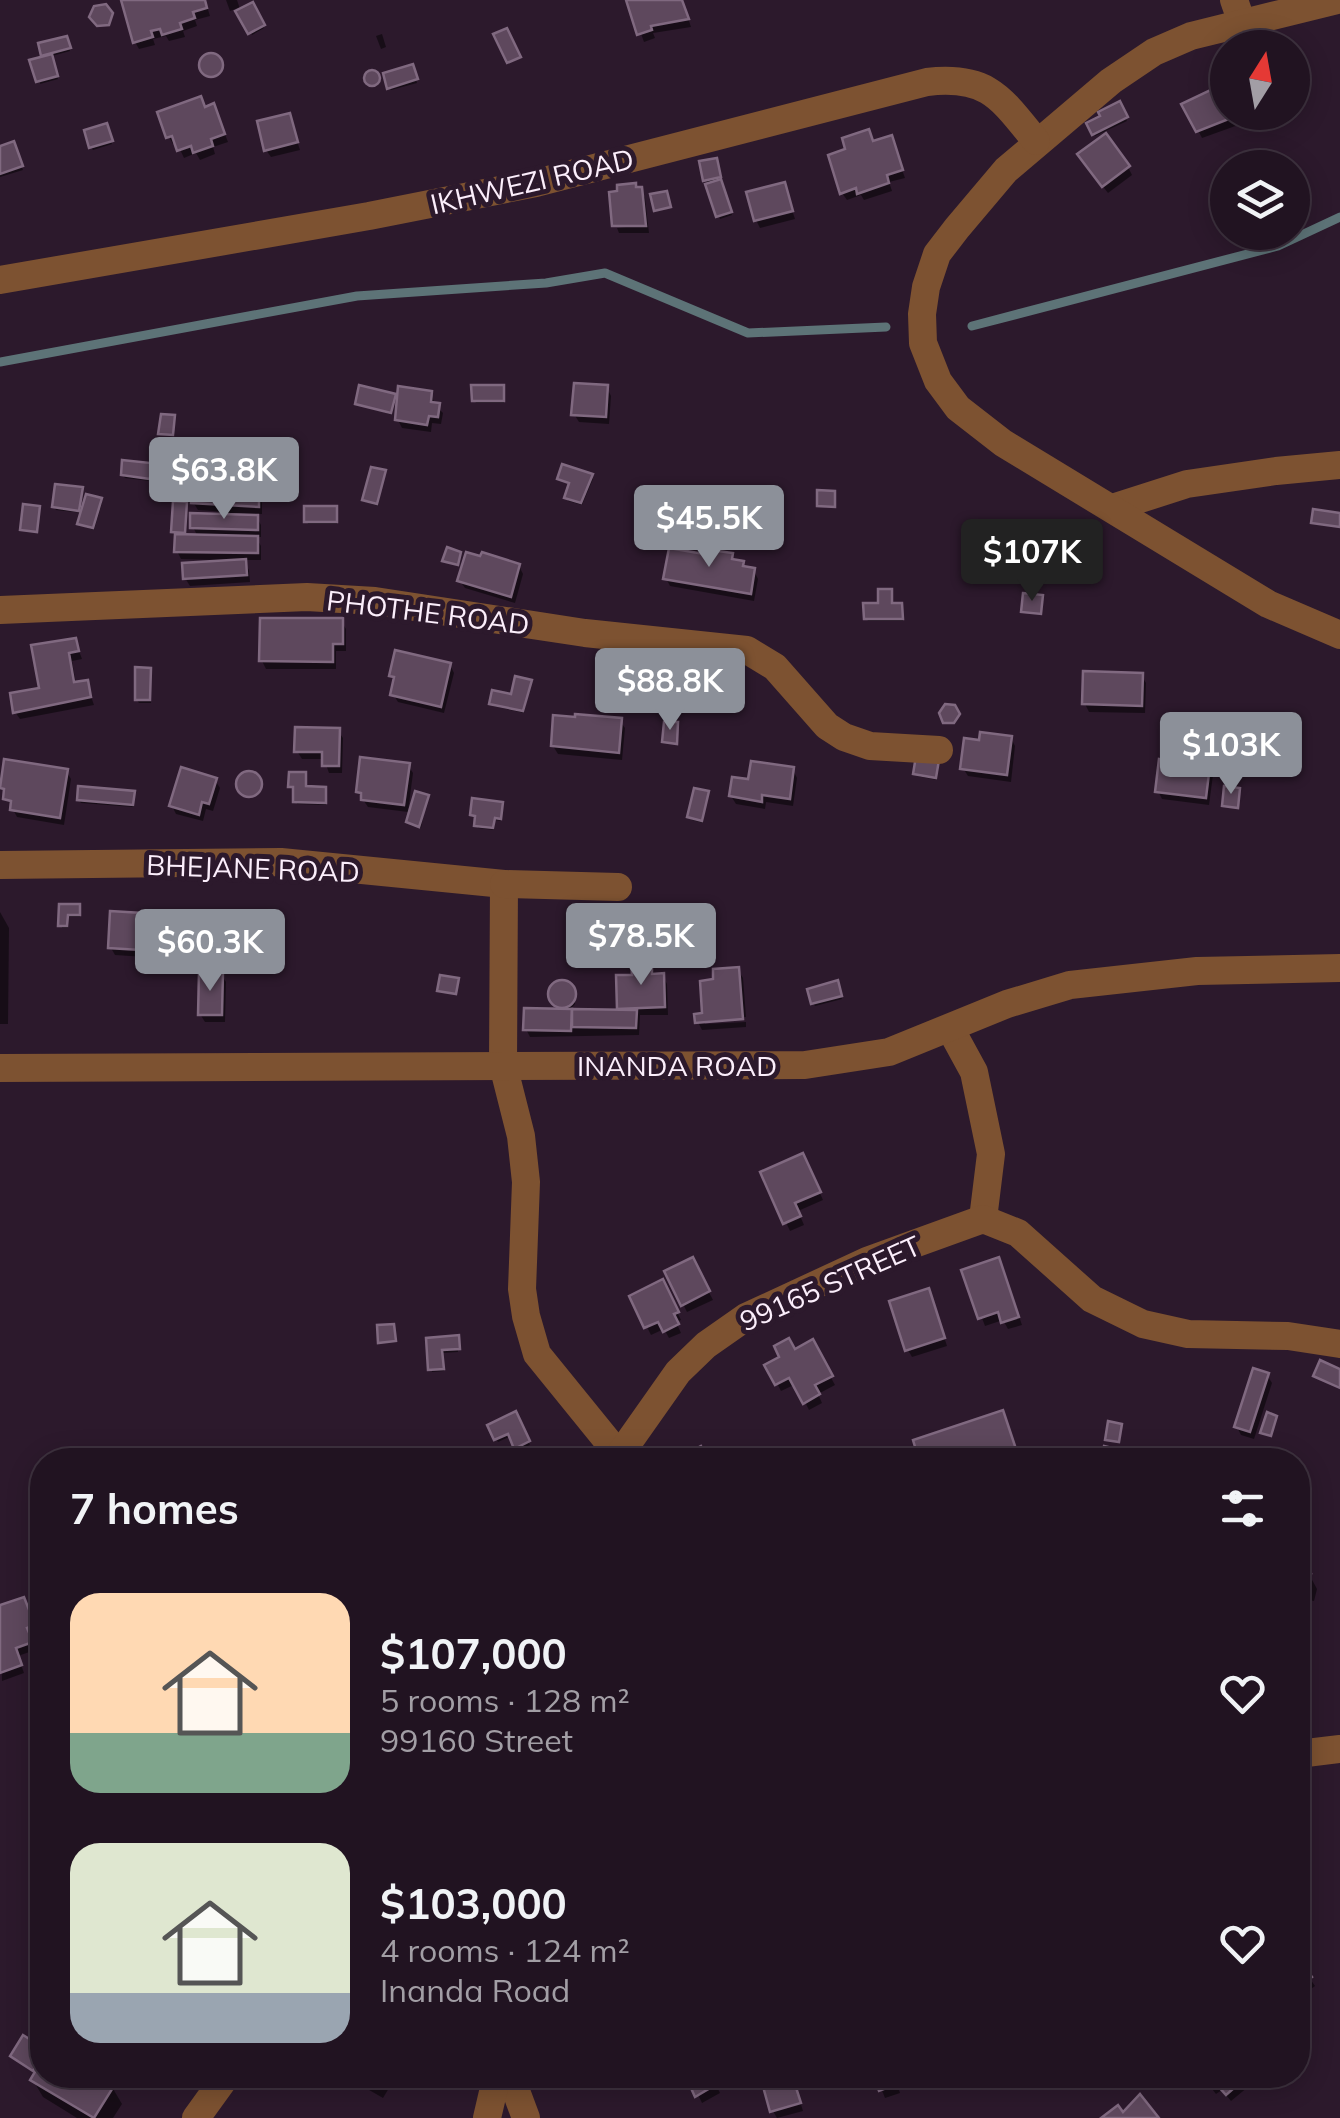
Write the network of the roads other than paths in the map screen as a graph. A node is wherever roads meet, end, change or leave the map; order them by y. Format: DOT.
graph roads {
  1 [pos="1337,0"];
  2 [pos="1238,12"];
  3 [pos="1036,142"];
  4 [pos="0,280"];
  5 [pos="1340,465"];
  6 [pos="1112,508"];
  7 [pos="0,610"];
  8 [pos="1340,635"];
  9 [pos="938,750"];
  10 [pos="0,865"];
  11 [pos="504,884"];
  12 [pos="618,887"];
  13 [pos="1340,968"];
  14 [pos="950,1028"];
  15 [pos="503,1065"];
  16 [pos="0,1068"];
  17 [pos="983,1219"];
  18 [pos="1340,1344"];
  19 [pos="611,1448"];
  20 [pos="626,1448"];
  21 [pos="1340,1749"];
  22 [pos="1310,1753"];
  23 [pos="218,2088"];
  24 [pos="494,2088"];
  25 [pos="515,2088"];
  26 [pos="196,2118"];
  27 [pos="487,2118"];
  28 [pos="526,2118"];
  1 -- 2 [label="street"];
  2 -- 3 [label="street"];
  3 -- 4 [label="street, IKHWEZI ROAD"];
  3 -- 6 [label="street"];
  5 -- 6 [label="street"];
  6 -- 8 [label="street"];
  7 -- 9 [label="street, PHOTHE ROAD"];
  10 -- 11 [label="street, BHEJANE ROAD"];
  11 -- 12 [label="street, BHEJANE ROAD"];
  11 -- 15 [label="street"];
  13 -- 14 [label="street, INANDA ROAD"];
  14 -- 15 [label="street, INANDA ROAD"];
  14 -- 17 [label="street"];
  15 -- 16 [label="street, INANDA ROAD"];
  15 -- 19 [label="street"];
  17 -- 18 [label="street"];
  17 -- 20 [label="street, 99165 STREET"];
  21 -- 22 [label="street"];
  23 -- 26 [label="street"];
  24 -- 27 [label="street"];
  25 -- 28 [label="street"];
}
